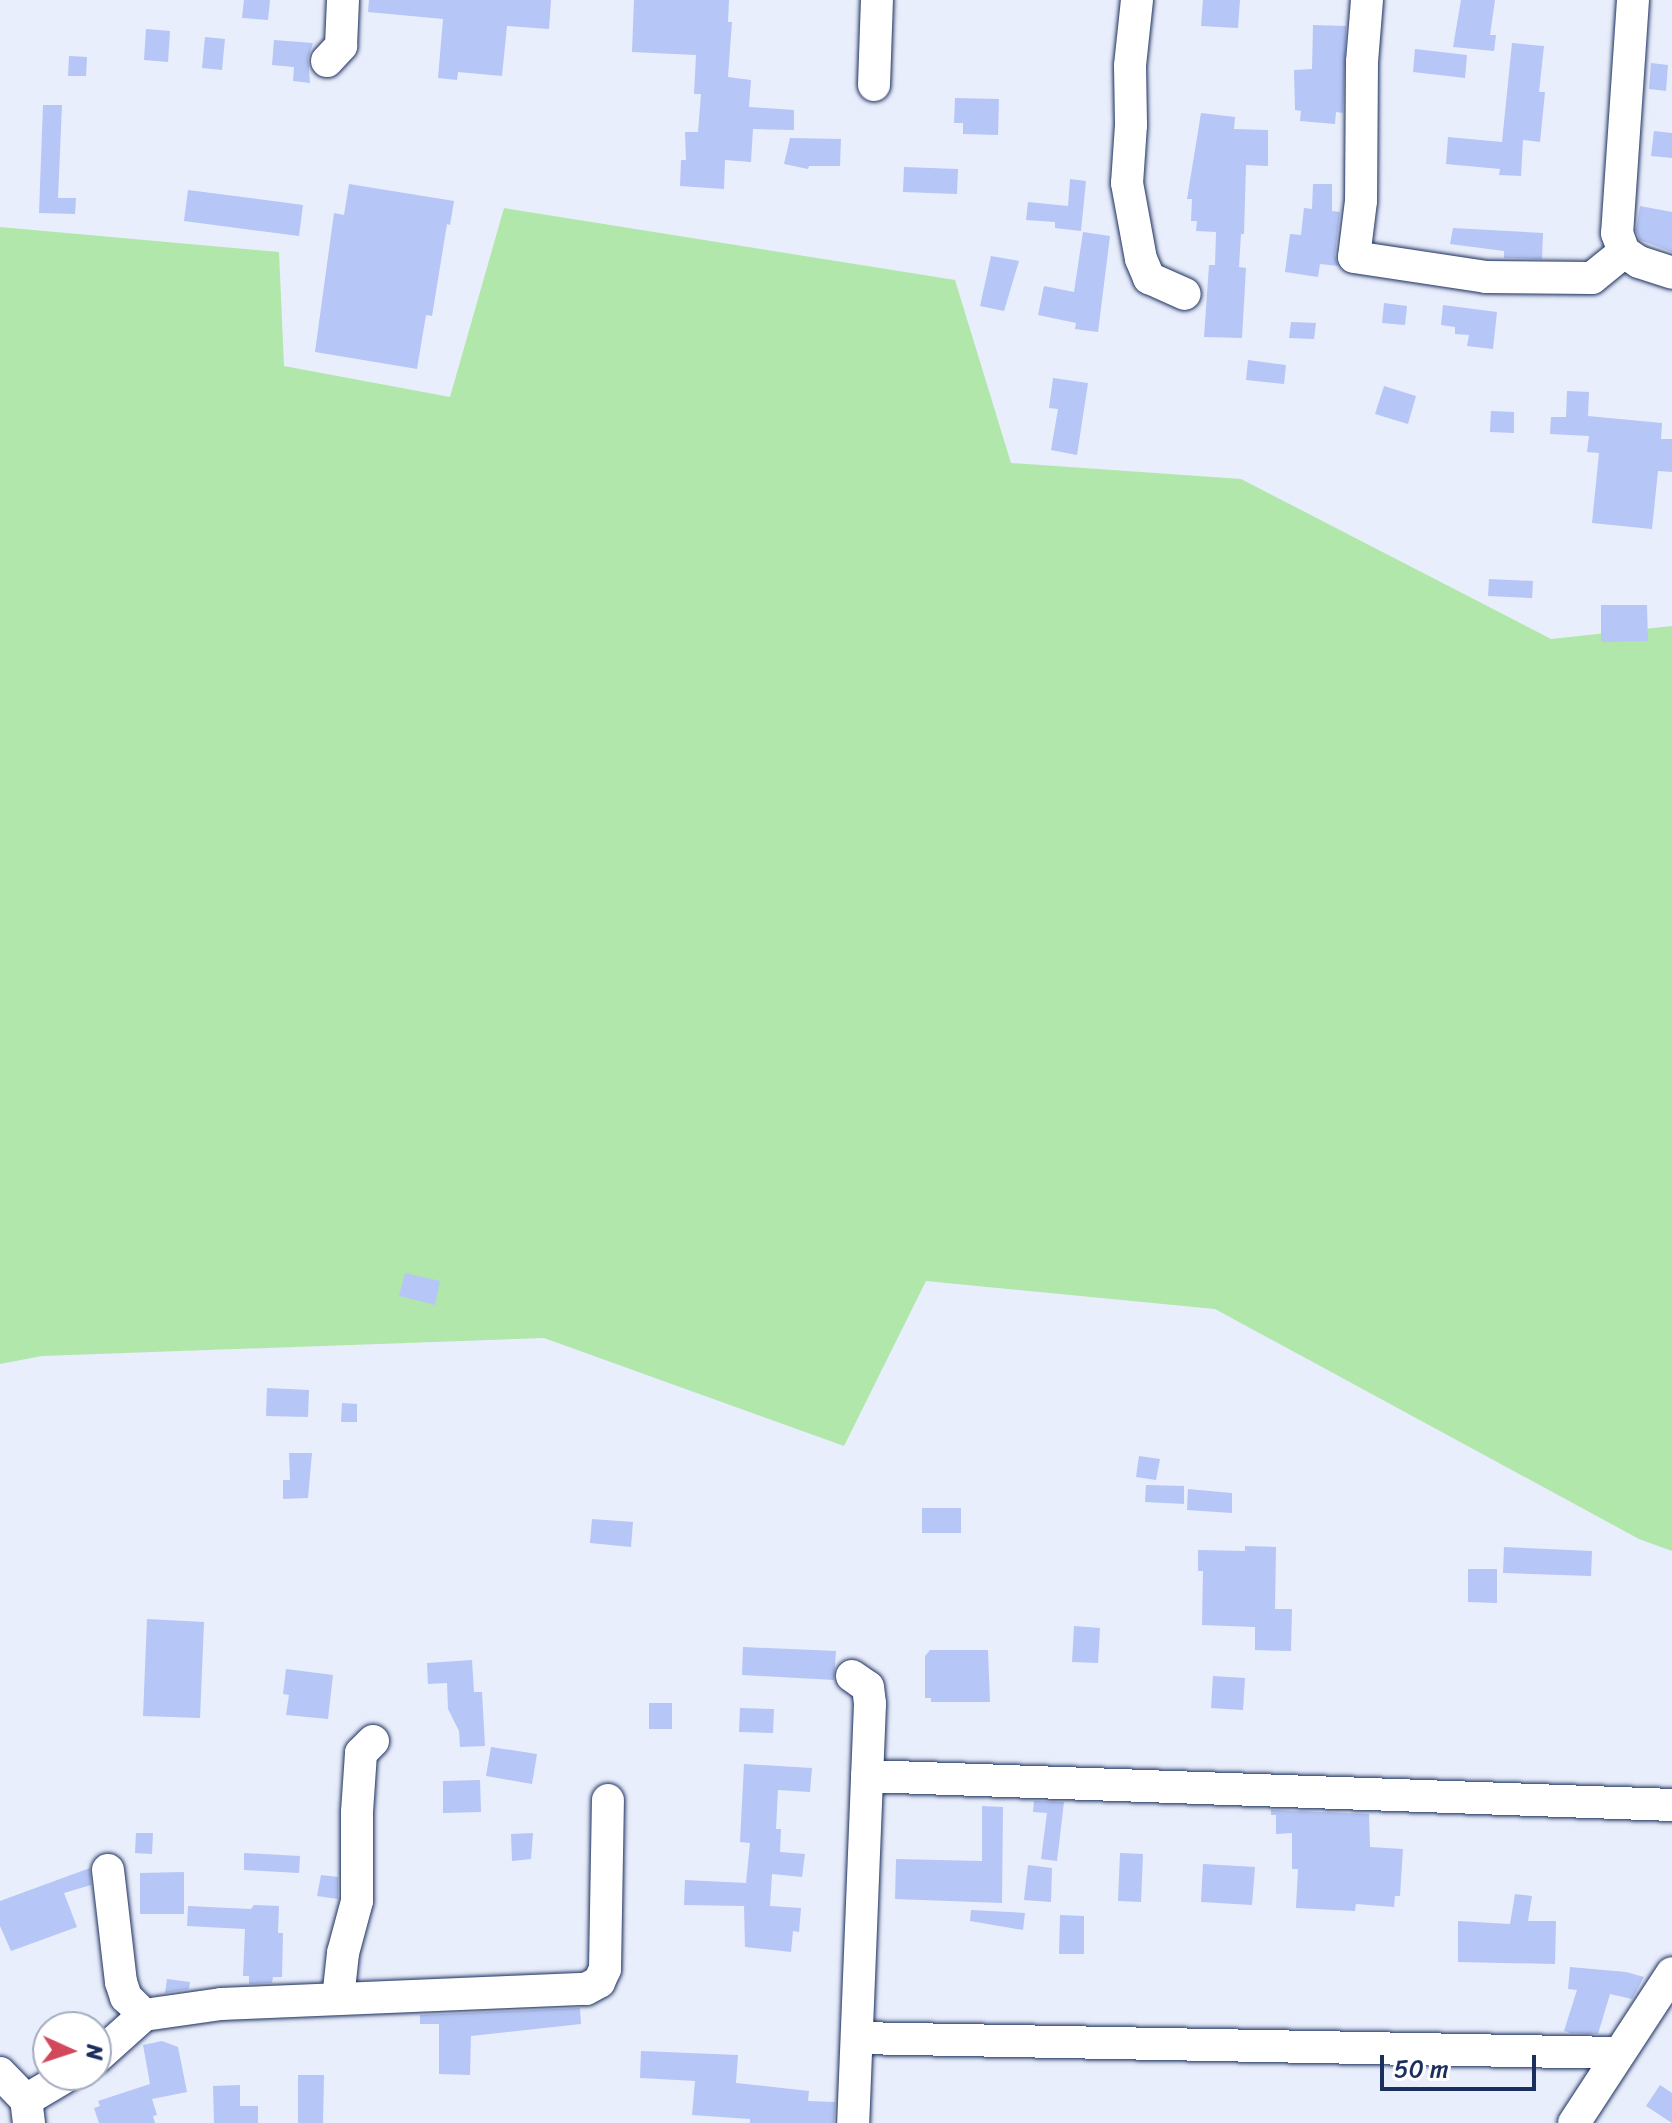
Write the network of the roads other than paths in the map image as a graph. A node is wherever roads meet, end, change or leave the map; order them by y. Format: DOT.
graph roads {
  1 [pos="343,0"];
  2 [pos="877,0"];
  3 [pos="1137,0"];
  4 [pos="1367,0"];
  5 [pos="1633,0"];
  6 [pos="327,61"];
  7 [pos="874,85"];
  8 [pos="1624,252"];
  9 [pos="1672,273"];
  10 [pos="1185,294"];
  11 [pos="852,1676"];
  12 [pos="373,1741"];
  13 [pos="867,1776"];
  14 [pos="608,1800"];
  15 [pos="1672,1805"];
  16 [pos="108,1870"];
  17 [pos="1672,1973"];
  18 [pos="338,1999"];
  19 [pos="144,2015"];
  20 [pos="857,2038"];
  21 [pos="112,2044"];
  22 [pos="1619,2053"];
  23 [pos="0,2073"];
  24 [pos="50,2091"];
  25 [pos="27,2111"];
  26 [pos="853,2123"];
  27 [pos="1574,2123"];
  1 -- 6 [label="street"];
  2 -- 7 [label="street"];
  3 -- 10 [label="street"];
  4 -- 8 [label="street"];
  5 -- 8 [label="street"];
  8 -- 9 [label="street"];
  11 -- 13 [label="street"];
  12 -- 18 [label="street"];
  13 -- 15 [label="street"];
  13 -- 20 [label="street"];
  14 -- 18 [label="street"];
  16 -- 19 [label="street"];
  17 -- 22 [label="street"];
  18 -- 19 [label="street"];
  19 -- 21 [label="street"];
  20 -- 22 [label="street"];
  20 -- 26 [label="street"];
  22 -- 27 [label="street"];
  23 -- 25 [label="street"];
  24 -- 25 [label="street"];
}
